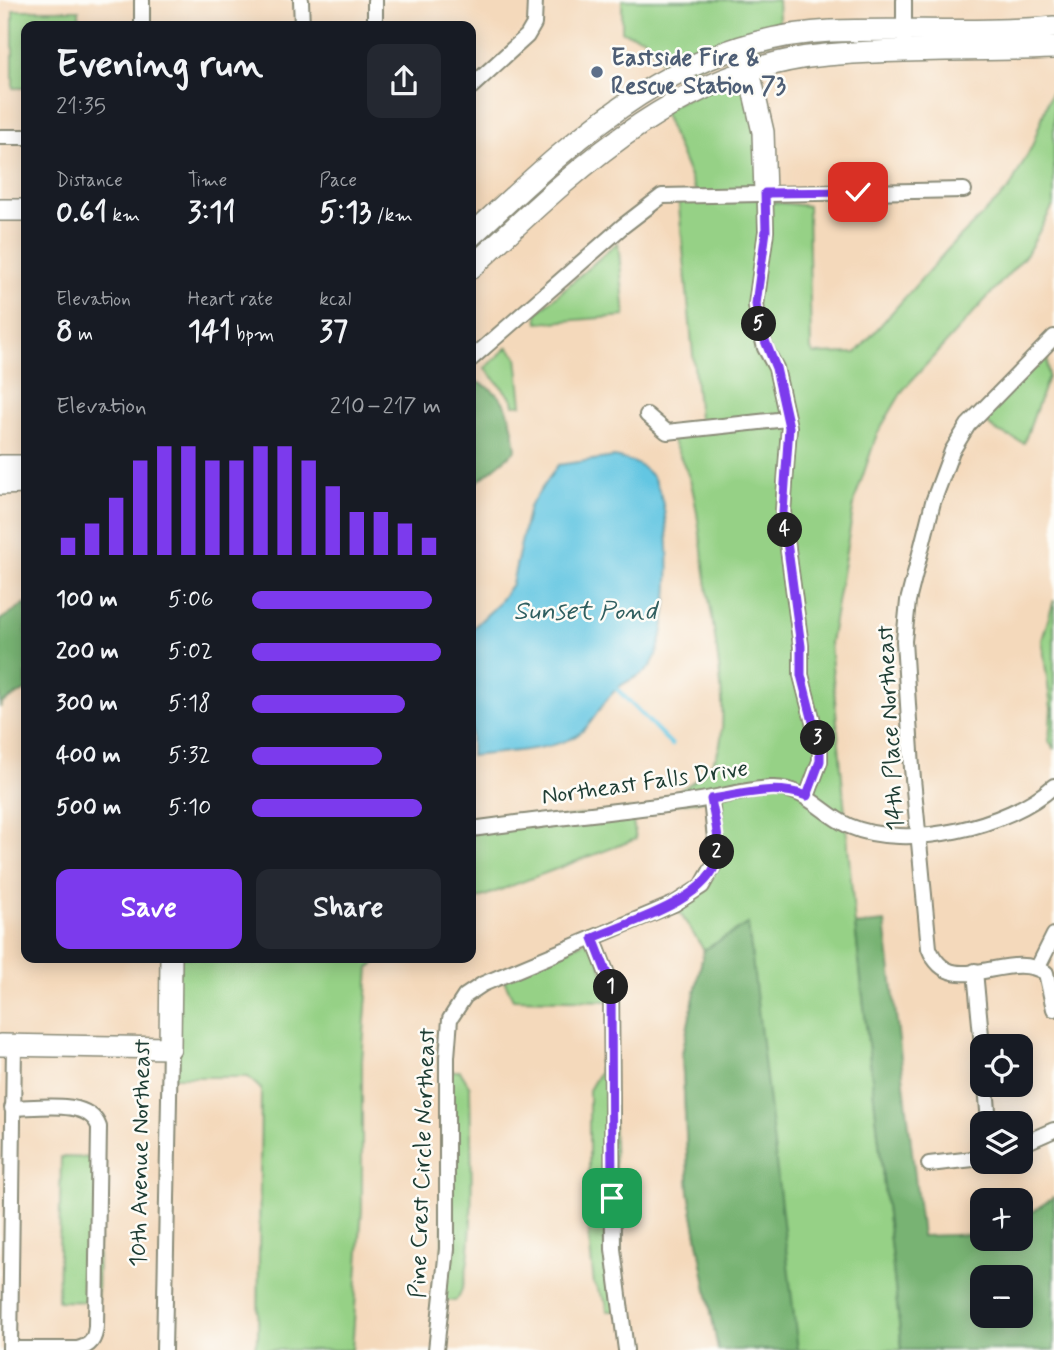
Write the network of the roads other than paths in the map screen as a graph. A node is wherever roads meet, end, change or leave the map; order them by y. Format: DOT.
graph roads {
  1 [pos="142,0"];
  2 [pos="301,0"];
  3 [pos="375,0"];
  4 [pos="535,0"];
  5 [pos="904,0"];
  6 [pos="142,21"];
  7 [pos="302,21"];
  8 [pos="375,21"];
  9 [pos="1054,27"];
  10 [pos="904,31"];
  11 [pos="741,46"];
  12 [pos="1054,48"];
  13 [pos="904,53"];
  14 [pos="750,71"];
  15 [pos="476,82"];
  16 [pos="0,137"];
  17 [pos="21,137"];
  18 [pos="964,190"];
  19 [pos="765,193"];
  20 [pos="0,209"];
  21 [pos="21,210"];
  22 [pos="476,231"];
  23 [pos="476,263"];
  24 [pos="1054,337"];
  25 [pos="476,355"];
  26 [pos="647,415"];
  27 [pos="787,419"];
  28 [pos="0,466"];
  29 [pos="21,467"];
  30 [pos="21,483"];
  31 [pos="0,484"];
  32 [pos="1054,786"];
  33 [pos="807,796"];
  34 [pos="711,799"];
  35 [pos="476,828"];
  36 [pos="919,836"];
  37 [pos="1054,935"];
  38 [pos="593,938"];
  39 [pos="171,963"];
  40 [pos="1038,967"];
  41 [pos="975,971"];
  42 [pos="1054,1009"];
  43 [pos="981,1034"];
  44 [pos="7,1045"];
  45 [pos="170,1048"];
  46 [pos="12,1108"];
  47 [pos="1054,1130"];
  48 [pos="1033,1139"];
  49 [pos="970,1159"];
  50 [pos="929,1164"];
  51 [pos="10,1349"];
  52 [pos="164,1350"];
  53 [pos="436,1350"];
  54 [pos="626,1350"];
  1 -- 6 [label="street"];
  2 -- 7 [label="street"];
  3 -- 8 [label="street"];
  4 -- 15 [label="street"];
  5 -- 10 [label="street"];
  9 -- 10 [label="street"];
  10 -- 11 [label="street"];
  10 -- 13 [label="street"];
  11 -- 14 [label="street"];
  11 -- 22 [label="street"];
  12 -- 13 [label="street"];
  13 -- 14 [label="street"];
  14 -- 19 [label="street"];
  14 -- 23 [label="street"];
  16 -- 17 [label="street"];
  18 -- 19 [label="street"];
  19 -- 25 [label="street"];
  19 -- 27 [label="street"];
  20 -- 21 [label="street"];
  24 -- 36 [label="street, 14th Place Northeast"];
  26 -- 27 [label="street"];
  27 -- 33 [label="street"];
  28 -- 29 [label="street"];
  30 -- 31 [label="street"];
  32 -- 36 [label="street, Northeast Falls Drive"];
  33 -- 34 [label="street, Northeast Falls Drive"];
  33 -- 36 [label="street, Northeast Falls Drive"];
  34 -- 35 [label="street, Northeast Falls Drive"];
  34 -- 38 [label="street, Pine Crest Circle Northeast"];
  36 -- 41 [label="street, 14th Place Northeast"];
  37 -- 40 [label="street"];
  38 -- 53 [label="street, Pine Crest Circle Northeast"];
  38 -- 54 [label="street"];
  39 -- 45 [label="street, 10th Avenue Northeast"];
  40 -- 41 [label="street, 14th Place Northeast"];
  40 -- 42 [label="street"];
  41 -- 43 [label="street"];
  44 -- 45 [label="street"];
  44 -- 46 [label="street"];
  45 -- 52 [label="street, 10th Avenue Northeast"];
  46 -- 51 [label="street"];
  46 -- 51 [label="street"];
  47 -- 48 [label="street"];
  49 -- 50 [label="street"];
}
